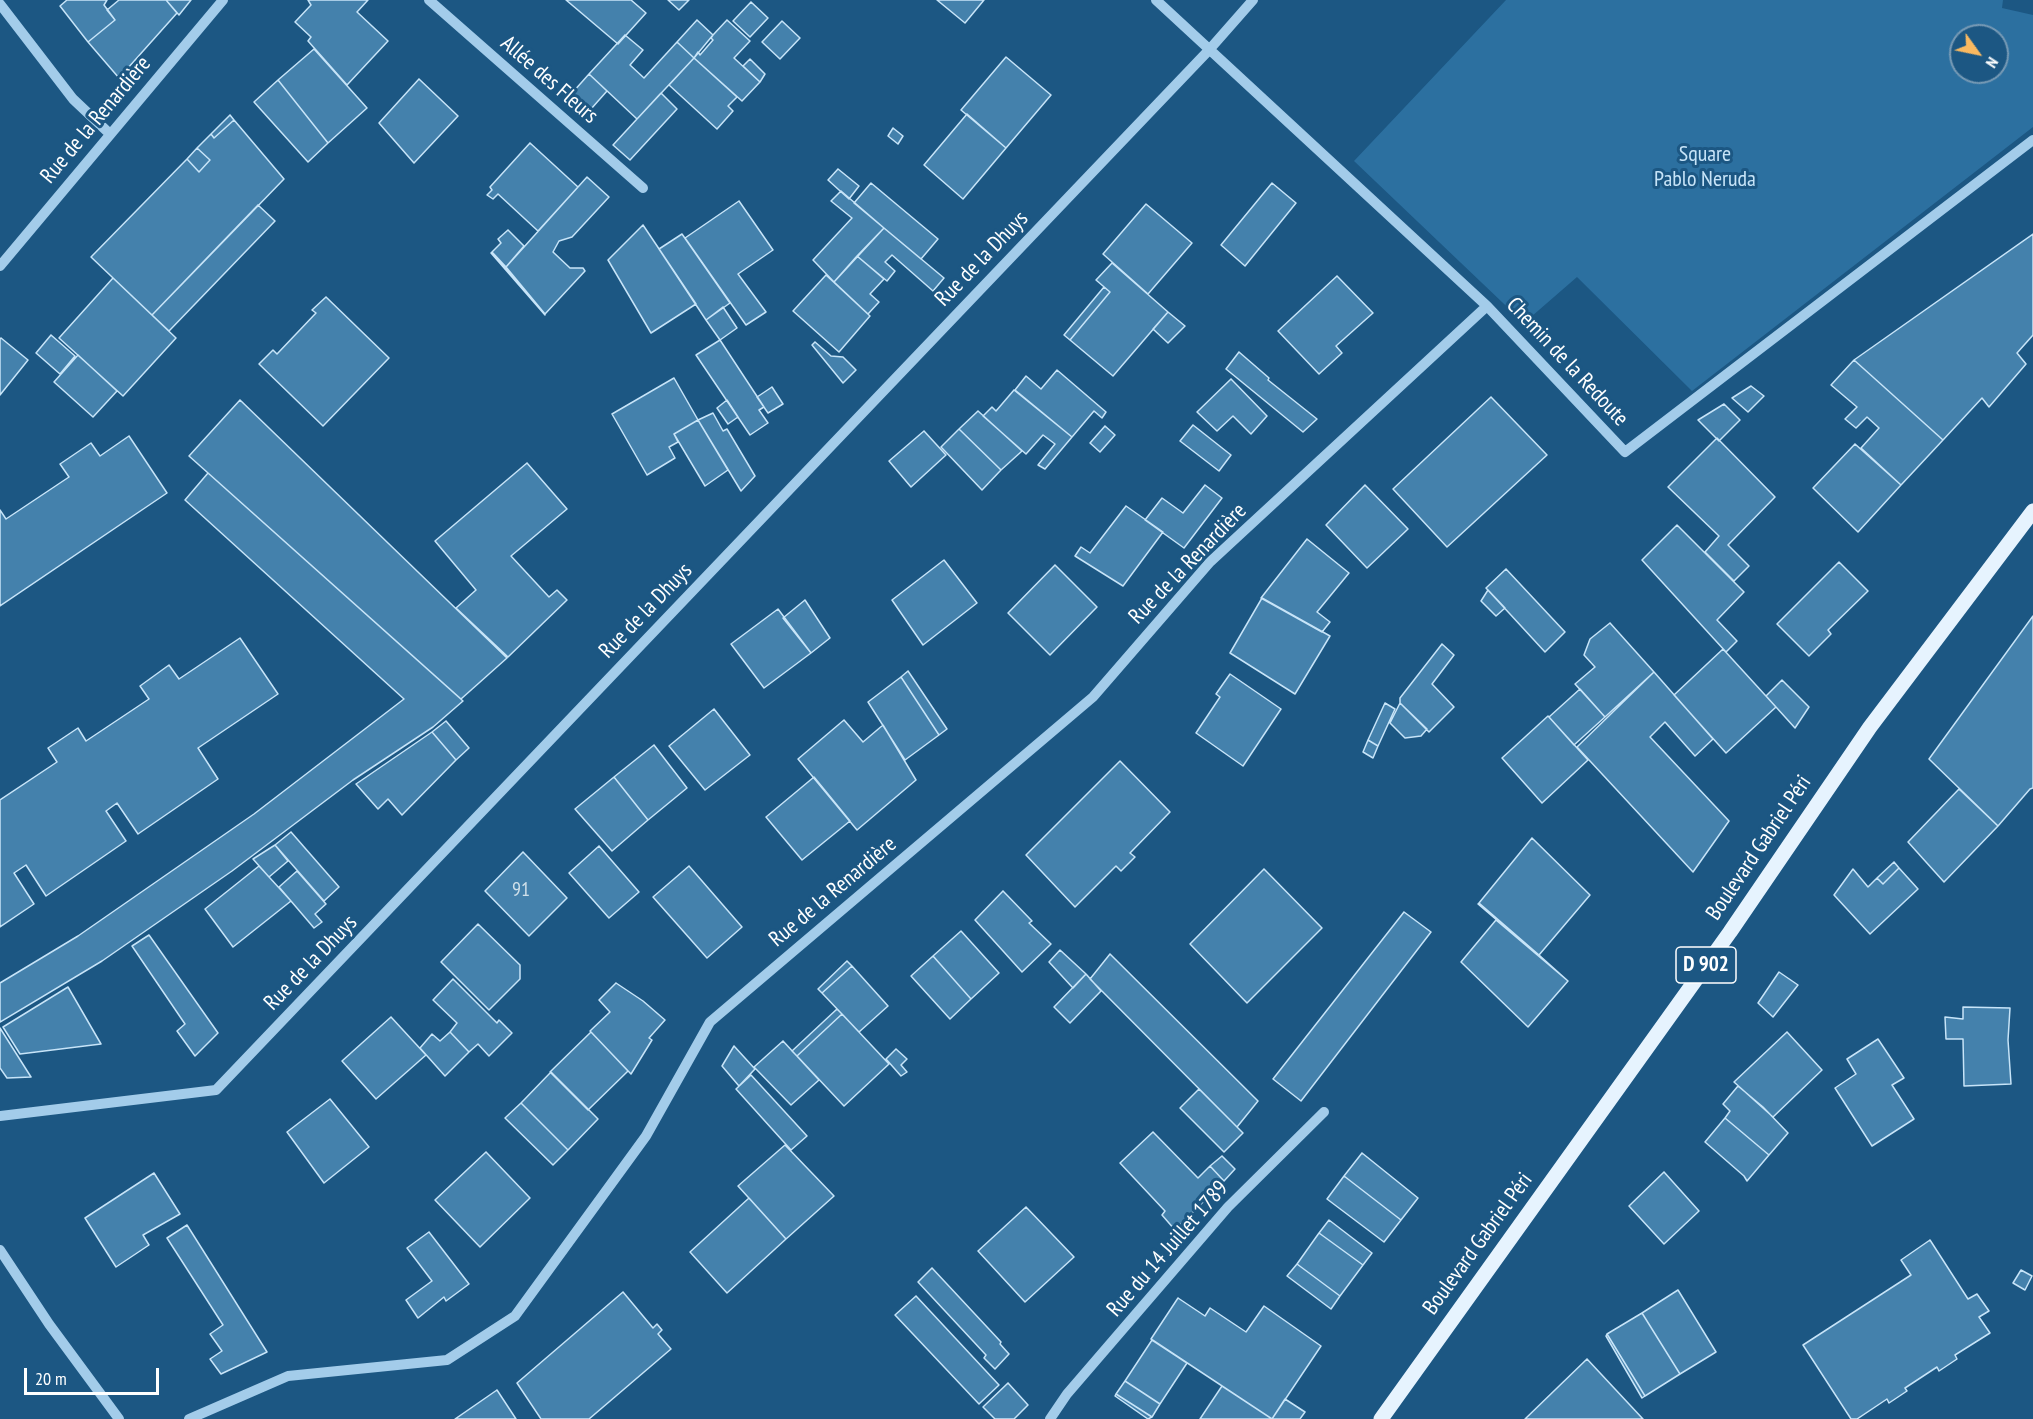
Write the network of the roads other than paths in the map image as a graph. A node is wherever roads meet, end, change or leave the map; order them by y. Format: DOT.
graph roads {
  1 [pos="223,0"];
  2 [pos="429,0"];
  3 [pos="1156,0"];
  4 [pos="1253,0"];
  5 [pos="0,3"];
  6 [pos="1209,50"];
  7 [pos="110,134"];
  8 [pos="2033,140"];
  9 [pos="643,188"];
  10 [pos="0,266"];
  11 [pos="1487,306"];
  12 [pos="2033,511"];
  13 [pos="1324,1112"];
  14 [pos="0,1116"];
  15 [pos="0,1250"];
  16 [pos="119,1419"];
  17 [pos="189,1419"];
  18 [pos="1050,1419"];
  19 [pos="1381,1419"];
  1 -- 7 [label="street, Rue de la Renardière"];
  2 -- 9 [label="street, Allée des Fleurs"];
  3 -- 6 [label="street, Chemin de la Redoute"];
  4 -- 6 [label="street, Rue de la Dhuys"];
  5 -- 7 [label="street"];
  6 -- 11 [label="street, Chemin de la Redoute"];
  6 -- 14 [label="street, Rue de la Dhuys"];
  7 -- 10 [label="street, Rue de la Renardière"];
  8 -- 11 [label="street, Chemin de la Redoute"];
  11 -- 17 [label="street, Rue de la Renardière"];
  12 -- 19 [label="main road, Boulevard Gabriel Péri / D 902"];
  13 -- 18 [label="street, Rue du 14 Juillet 1789"];
  15 -- 16 [label="street"];
}
